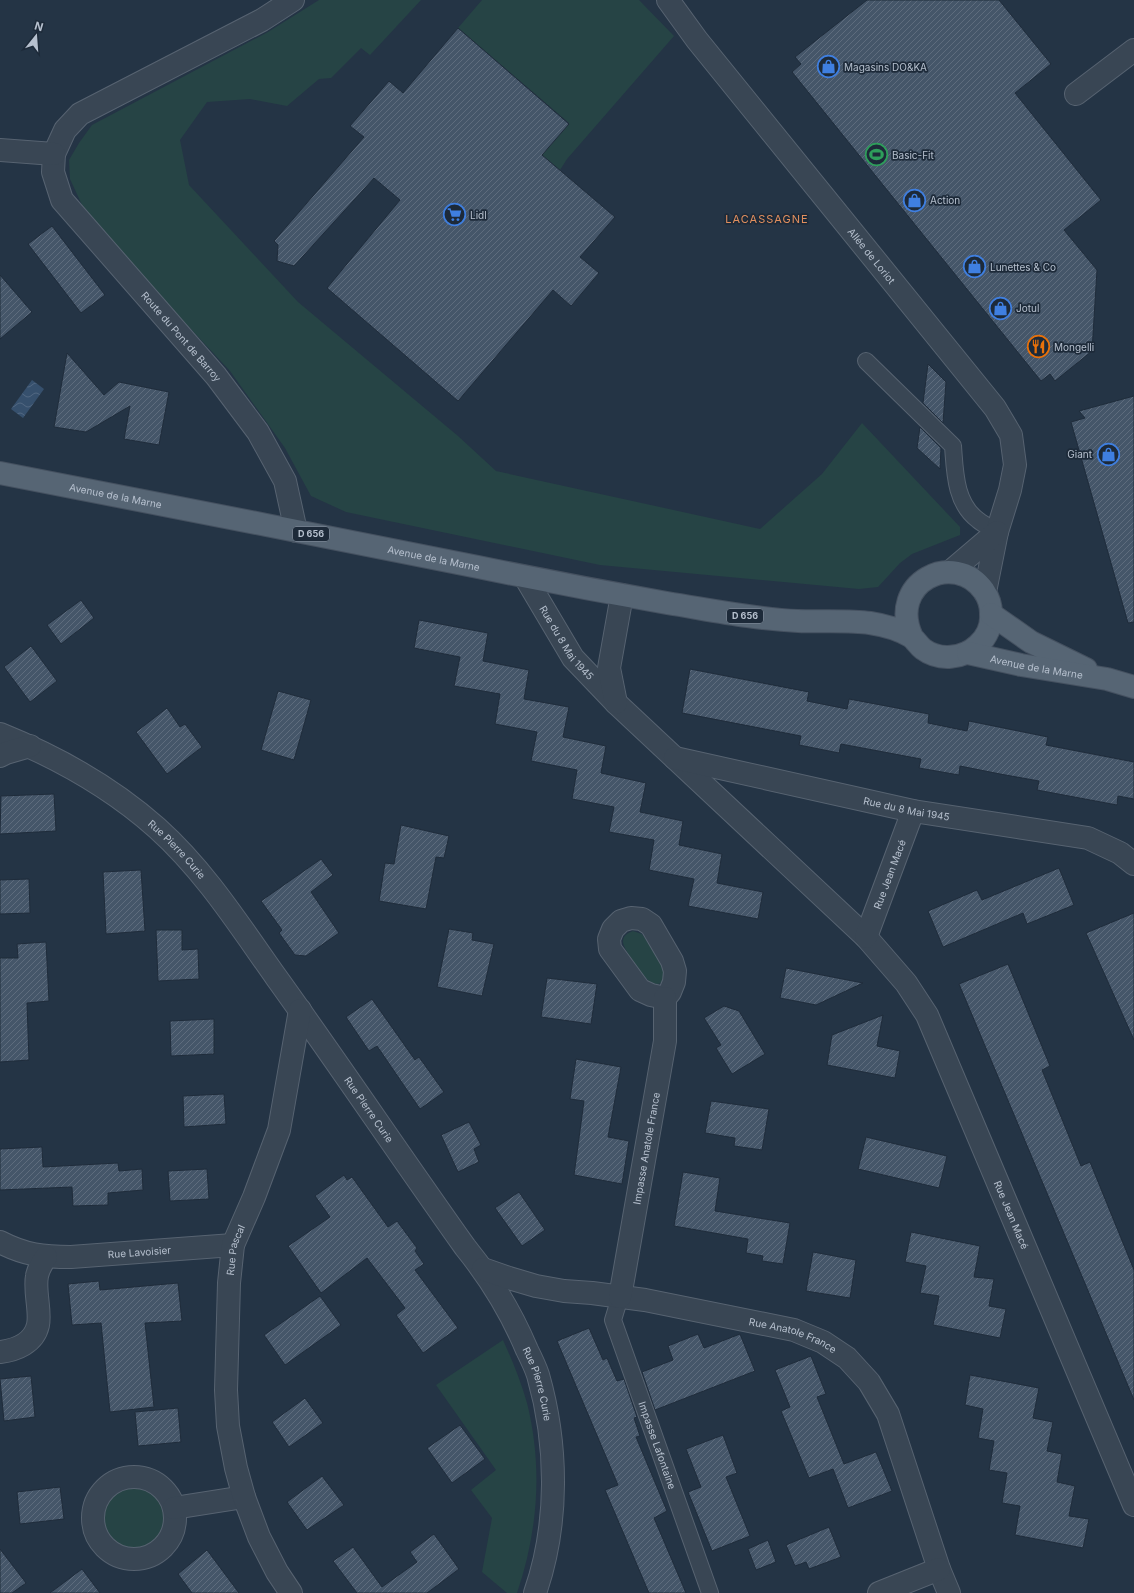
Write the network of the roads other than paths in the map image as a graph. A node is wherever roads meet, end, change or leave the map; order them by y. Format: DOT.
graph roads {
  1 [pos="293,0"];
  2 [pos="668,0"];
  3 [pos="1134,50"];
  4 [pos="1076,94"];
  5 [pos="0,150"];
  6 [pos="54,154"];
  7 [pos="866,361"];
  8 [pos="0,473"];
  9 [pos="296,531"];
  10 [pos="997,532"];
  11 [pos="950,572"];
  12 [pos="525,576"];
  13 [pos="985,592"];
  14 [pos="622,595"];
  15 [pos="907,604"];
  16 [pos="991,614"];
  17 [pos="870,623"];
  18 [pos="912,637"];
  19 [pos="968,653"];
  20 [pos="1107,679"];
  21 [pos="1134,686"];
  22 [pos="616,703"];
  23 [pos="0,734"];
  24 [pos="30,746"];
  25 [pos="0,756"];
  26 [pos="675,758"];
  27 [pos="913,811"];
  28 [pos="1134,864"];
  29 [pos="827,901"];
  30 [pos="866,937"];
  31 [pos="665,998"];
  32 [pos="300,1010"];
  33 [pos="0,1242"];
  34 [pos="233,1245"];
  35 [pos="46,1257"];
  36 [pos="483,1269"];
  37 [pos="620,1297"];
  38 [pos="0,1352"];
  39 [pos="244,1497"];
  40 [pos="1134,1505"];
  41 [pos="174,1508"];
  42 [pos="939,1569"];
  43 [pos="291,1593"];
  44 [pos="535,1593"];
  45 [pos="710,1593"];
  46 [pos="879,1593"];
  47 [pos="949,1593"];
  1 -- 6 [label="street, Route du Pont de Barroy"];
  2 -- 10 [label="street, Allée de Loriot"];
  3 -- 4 [label="street"];
  5 -- 6 [label="street"];
  6 -- 9 [label="street, Route du Pont de Barroy"];
  7 -- 10 [label="lane"];
  8 -- 9 [label="main road, Avenue de la Marne / D 656"];
  9 -- 12 [label="main road, Avenue de la Marne / D 656"];
  10 -- 11 [label="street"];
  10 -- 13 [label="street, Allée de Loriot"];
  11 -- 13 [label="main road"];
  11 -- 15 [label="main road"];
  12 -- 14 [label="main road, Avenue de la Marne / D 656"];
  12 -- 22 [label="street, Rue du 8 Mai 1945"];
  13 -- 16 [label="main road"];
  14 -- 17 [label="main road, Avenue de la Marne / D 656"];
  14 -- 22 [label="street, Rue du 8 Mai 1945"];
  15 -- 17 [label="main road, Avenue de la Marne / D 656"];
  15 -- 18 [label="main road"];
  16 -- 19 [label="main road"];
  16 -- 20 [label="main road, Avenue de la Marne"];
  17 -- 18 [label="main road, Avenue de la Marne / D 656"];
  18 -- 19 [label="main road"];
  19 -- 20 [label="main road, Avenue de la Marne"];
  20 -- 21 [label="main road, Avenue de la Marne"];
  22 -- 26 [label="street, Rue du 8 Mai 1945"];
  23 -- 24 [label="street, Rue Pierre Curie"];
  24 -- 25 [label="street"];
  24 -- 32 [label="street, Rue Pierre Curie"];
  26 -- 27 [label="street, Rue du 8 Mai 1945"];
  26 -- 29 [label="street, Rue du 8 Mai 1945"];
  27 -- 28 [label="street, Rue du 8 Mai 1945"];
  27 -- 30 [label="street, Rue Jean Macé"];
  29 -- 30 [label="street, Rue Jean Macé"];
  30 -- 40 [label="street, Rue Jean Macé"];
  31 -- 37 [label="street, Impasse Anatole France"];
  32 -- 34 [label="street, Rue Pascal"];
  32 -- 36 [label="street, Rue Pierre Curie"];
  33 -- 35 [label="street, Rue Lavoisier"];
  34 -- 35 [label="street, Rue Lavoisier"];
  34 -- 39 [label="street, Rue Pascal"];
  35 -- 38 [label="street"];
  36 -- 37 [label="street, Rue Anatole France"];
  36 -- 44 [label="street, Rue Pierre Curie"];
  37 -- 42 [label="street, Rue Anatole France"];
  37 -- 45 [label="lane, Impasse Lafontaine"];
  39 -- 41 [label="street"];
  39 -- 43 [label="street, Rue Pascal"];
  42 -- 46 [label="street"];
  42 -- 47 [label="street, Rue Anatole France"];
}
